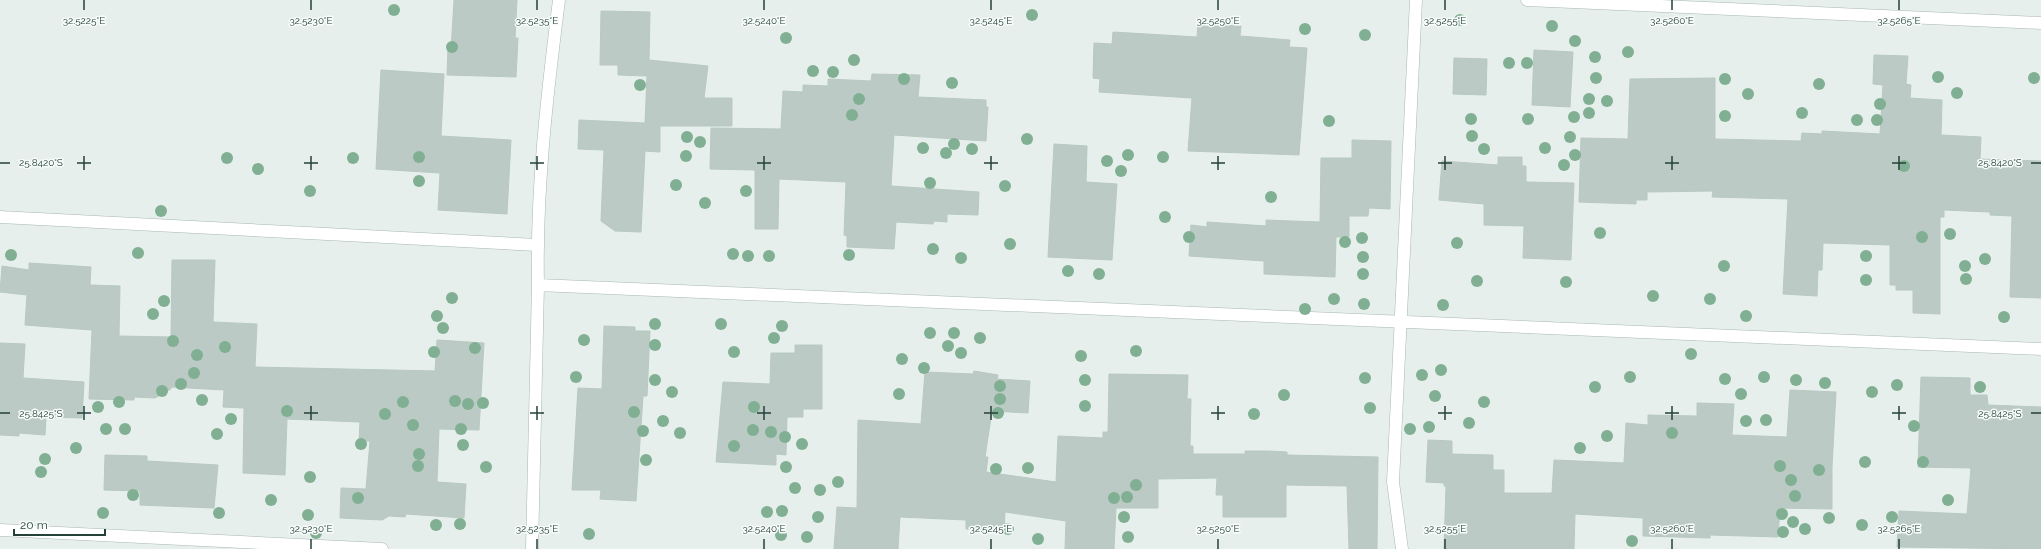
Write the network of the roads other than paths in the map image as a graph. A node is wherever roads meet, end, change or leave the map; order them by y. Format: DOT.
graph roads {
  1 [pos="559,0"];
  2 [pos="1416,0"];
  3 [pos="1528,0"];
  4 [pos="2041,23"];
  5 [pos="0,217"];
  6 [pos="538,245"];
  7 [pos="538,285"];
  8 [pos="1401,321"];
  9 [pos="2041,349"];
  10 [pos="0,530"];
  11 [pos="382,549"];
  12 [pos="532,549"];
  13 [pos="1402,549"];
  1 -- 6 [label="street"];
  2 -- 8 [label="street"];
  3 -- 4 [label="street"];
  5 -- 6 [label="street"];
  6 -- 7 [label="street"];
  7 -- 8 [label="street"];
  7 -- 12 [label="street"];
  8 -- 9 [label="street"];
  8 -- 13 [label="street"];
  10 -- 11 [label="street"];
}
